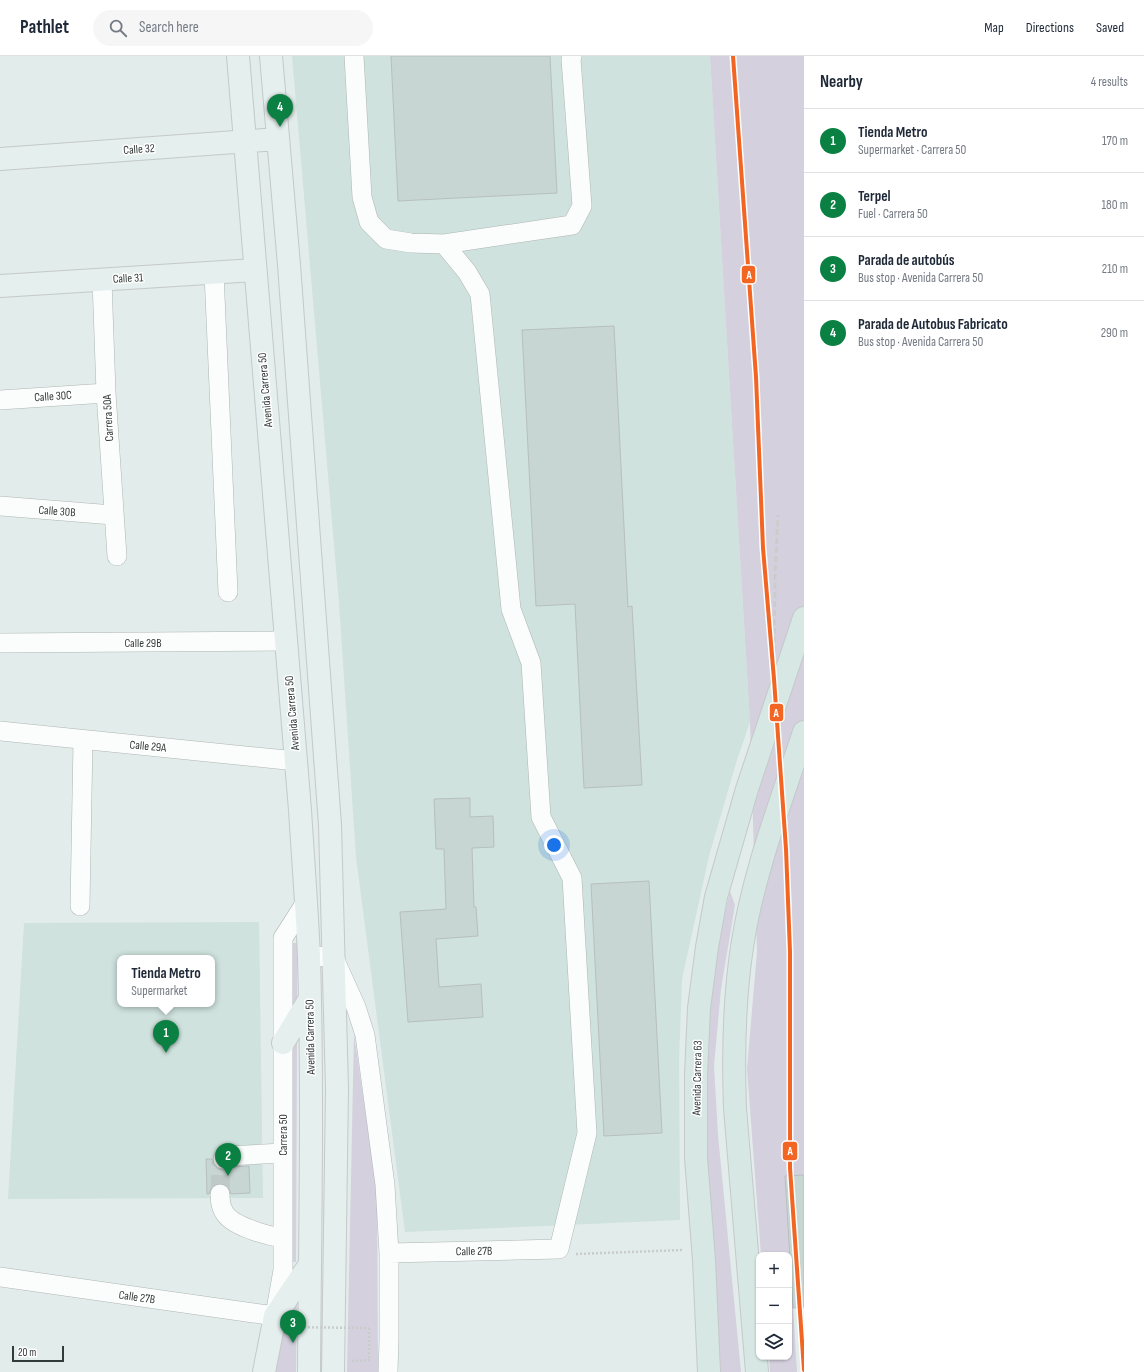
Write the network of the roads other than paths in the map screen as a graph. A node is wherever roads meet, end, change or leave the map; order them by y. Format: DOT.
graph roads {
  1 [pos="238,56"];
  2 [pos="271,56"];
  3 [pos="354,56"];
  4 [pos="571,57"];
  5 [pos="278,139"];
  6 [pos="245,141"];
  7 [pos="0,159"];
  8 [pos="444,244"];
  9 [pos="255,270"];
  10 [pos="214,273"];
  11 [pos="102,280"];
  12 [pos="0,286"];
  13 [pos="106,393"];
  14 [pos="0,400"];
  15 [pos="0,506"];
  16 [pos="113,515"];
  17 [pos="117,556"];
  18 [pos="228,592"];
  19 [pos="804,618"];
  20 [pos="286,642"];
  21 [pos="0,643"];
  22 [pos="0,731"];
  23 [pos="804,732"];
  24 [pos="83,740"];
  25 [pos="296,761"];
  26 [pos="306,902"];
  27 [pos="80,906"];
  28 [pos="333,956"];
  29 [pos="309,957"];
  30 [pos="309,998"];
  31 [pos="283,1044"];
  32 [pos="284,1153"];
  33 [pos="222,1159"];
  34 [pos="220,1194"];
  35 [pos="283,1238"];
  36 [pos="388,1253"];
  37 [pos="310,1264"];
  38 [pos="0,1277"];
  39 [pos="277,1322"];
  40 [pos="264,1372"];
  41 [pos="309,1372"];
  42 [pos="333,1372"];
  43 [pos="388,1372"];
  44 [pos="709,1372"];
  45 [pos="757,1372"];
  1 -- 6 [label="main road, Avenida Carrera 50"];
  2 -- 5 [label="main road"];
  3 -- 8 [label="street"];
  4 -- 8 [label="street"];
  5 -- 6 [label="main road, Calle 32"];
  5 -- 28 [label="main road"];
  6 -- 7 [label="main road, Calle 32"];
  6 -- 9 [label="main road, Avenida Carrera 50"];
  8 -- 36 [label="street, Calle 27B"];
  9 -- 10 [label="main road, Calle 31"];
  9 -- 20 [label="main road, Avenida Carrera 50"];
  10 -- 11 [label="main road, Calle 31"];
  10 -- 18 [label="street"];
  11 -- 12 [label="main road, Calle 31"];
  11 -- 13 [label="street, Carrera 50A"];
  13 -- 14 [label="street, Calle 30C"];
  13 -- 16 [label="street, Carrera 50A"];
  15 -- 16 [label="street, Calle 30B"];
  16 -- 17 [label="street, Carrera 50A"];
  19 -- 44 [label="highway, Avenida Carrera 63"];
  20 -- 21 [label="street, Calle 29B"];
  20 -- 25 [label="main road, Avenida Carrera 50"];
  22 -- 24 [label="street, Calle 29A"];
  23 -- 45 [label="highway"];
  24 -- 25 [label="street, Calle 29A"];
  24 -- 27 [label="street"];
  25 -- 26 [label="main road, Avenida Carrera 50"];
  26 -- 29 [label="main road, Avenida Carrera 50"];
  26 -- 31 [label="street, Carrera 50"];
  28 -- 29 [label="street"];
  28 -- 36 [label="street"];
  28 -- 42 [label="main road"];
  29 -- 30 [label="main road, Avenida Carrera 50"];
  30 -- 31 [label="main road"];
  30 -- 37 [label="main road, Avenida Carrera 50"];
  31 -- 32 [label="street, Carrera 50"];
  32 -- 33 [label="street"];
  32 -- 35 [label="street, Carrera 50"];
  34 -- 35 [label="street"];
  35 -- 39 [label="street, Carrera 50"];
  36 -- 43 [label="street"];
  37 -- 39 [label="main road"];
  37 -- 41 [label="main road, Avenida Carrera 50"];
  38 -- 39 [label="street, Calle 27B"];
  39 -- 40 [label="main road, Carrera 50"];
}
